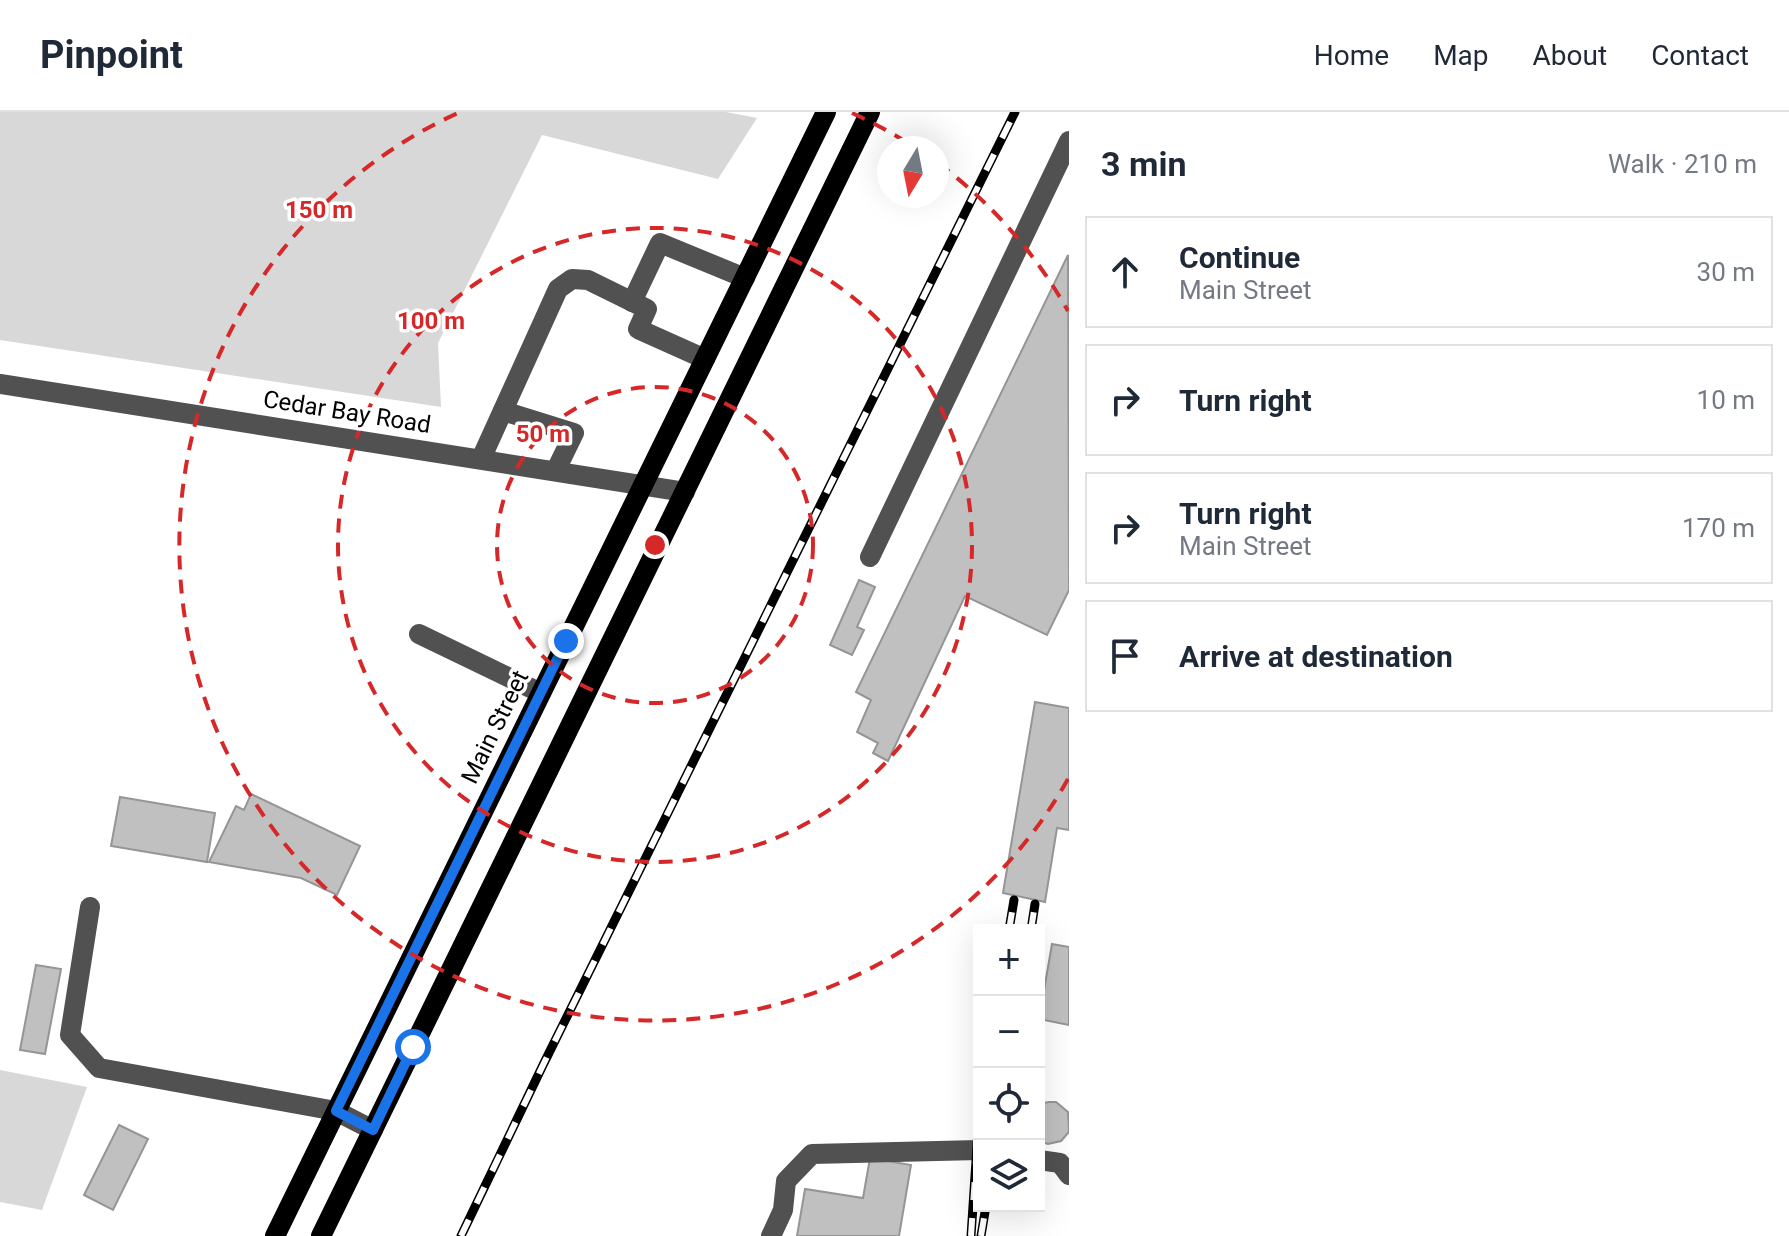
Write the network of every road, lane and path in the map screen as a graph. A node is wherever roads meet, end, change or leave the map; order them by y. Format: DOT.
graph roads {
  1 [pos="870,112"];
  2 [pos="822,114"];
  3 [pos="1069,141"];
  4 [pos="745,278"];
  5 [pos="632,302"];
  6 [pos="705,359"];
  7 [pos="0,384"];
  8 [pos="503,411"];
  9 [pos="481,459"];
  10 [pos="556,470"];
  11 [pos="643,484"];
  12 [pos="685,492"];
  13 [pos="870,557"];
  14 [pos="419,634"];
  15 [pos="541,693"];
  16 [pos="90,907"];
  17 [pos="336,1111"];
  18 [pos="373,1130"];
  19 [pos="973,1150"];
  20 [pos="1045,1161"];
  21 [pos="1069,1175"];
  22 [pos="275,1236"];
  23 [pos="321,1236"];
  24 [pos="771,1236"];
  1 -- 12 [label="main road"];
  2 -- 4 [label="main road, Main Street"];
  3 -- 13 [label="street"];
  4 -- 5 [label="street"];
  4 -- 6 [label="main road, Main Street"];
  5 -- 6 [label="street"];
  5 -- 8 [label="street"];
  6 -- 11 [label="main road, Main Street"];
  7 -- 9 [label="street, Cedar Bay Road"];
  8 -- 9 [label="street"];
  8 -- 10 [label="street"];
  9 -- 10 [label="street, Cedar Bay Road"];
  10 -- 11 [label="street, Cedar Bay Road"];
  11 -- 12 [label="street, Cedar Bay Road"];
  11 -- 15 [label="main road, Main Street"];
  12 -- 18 [label="main road"];
  14 -- 15 [label="street"];
  15 -- 17 [label="main road, Main Street"];
  16 -- 17 [label="street"];
  17 -- 18 [label="street"];
  17 -- 22 [label="main road, Main Street"];
  18 -- 23 [label="main road"];
  19 -- 24 [label="street"];
  20 -- 21 [label="street"];
}
